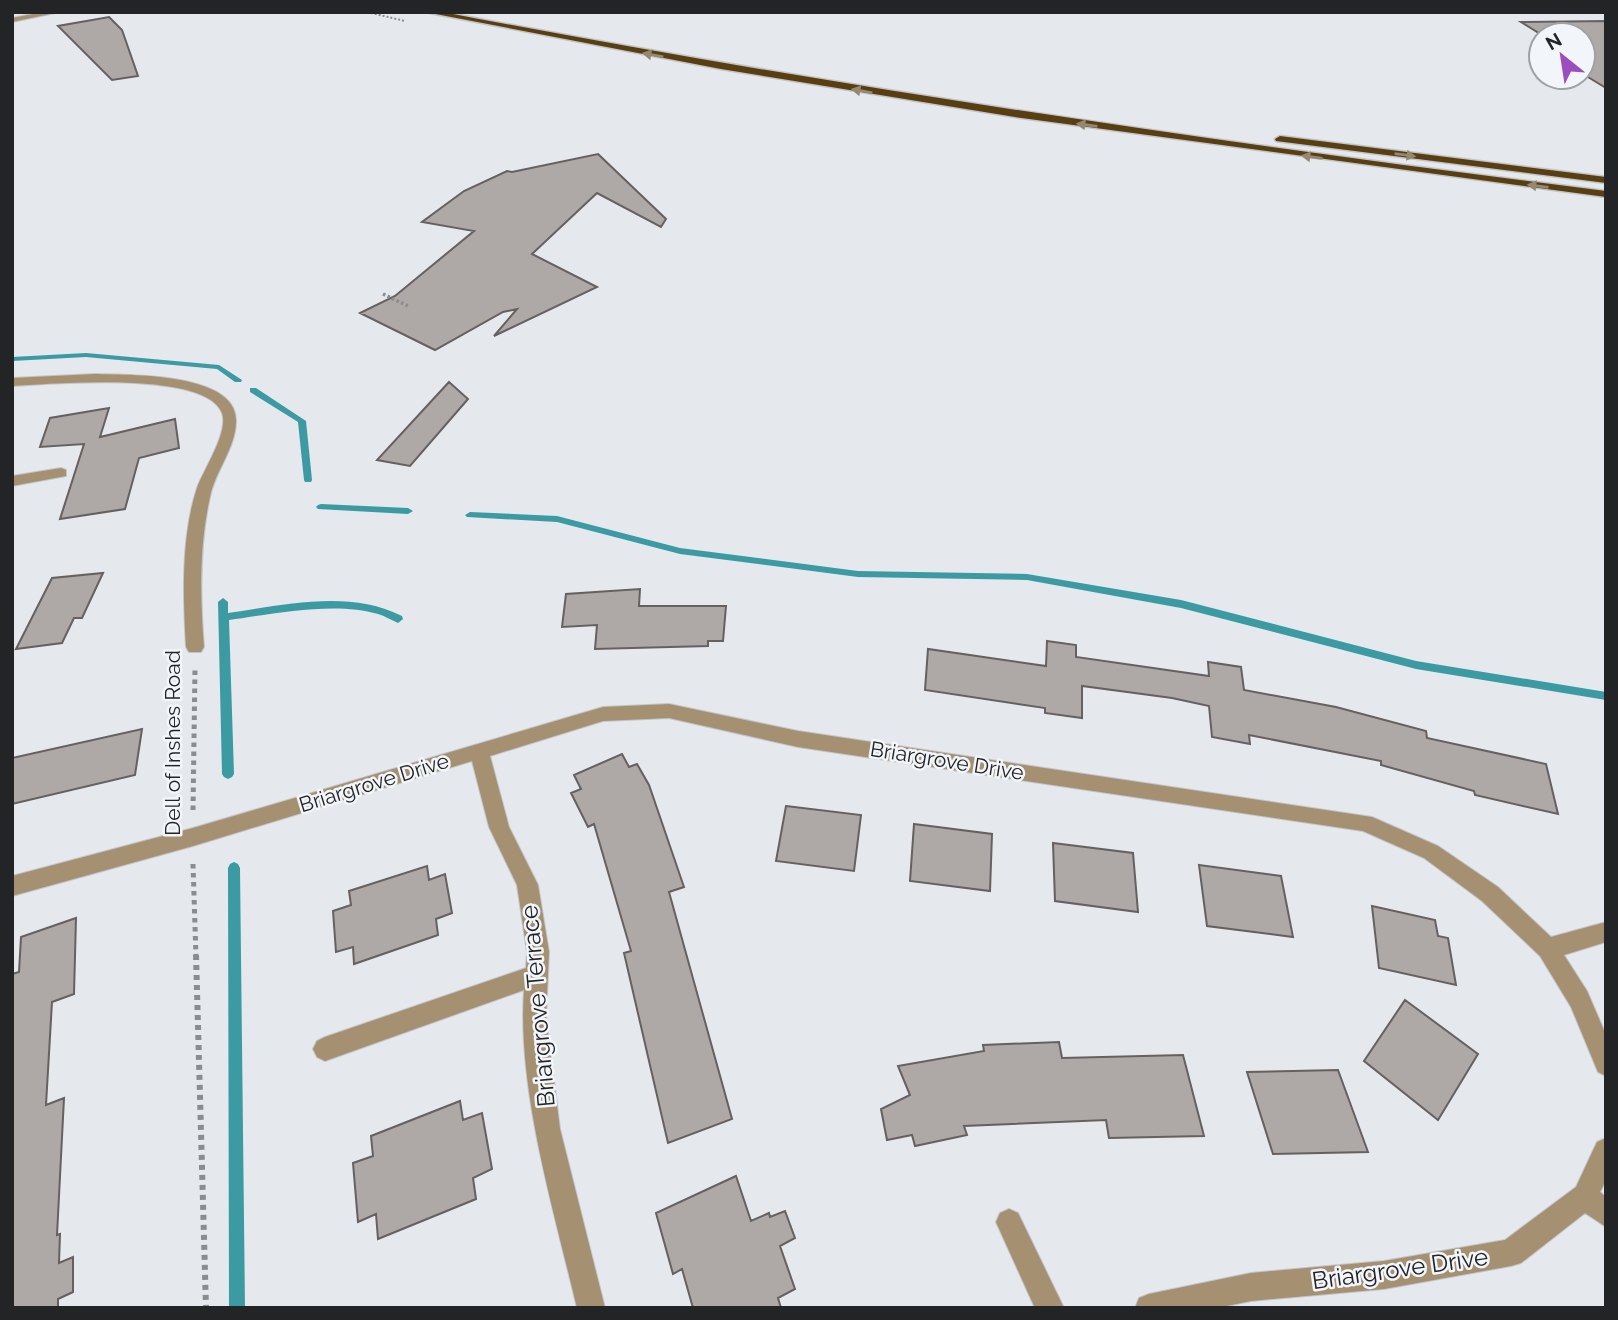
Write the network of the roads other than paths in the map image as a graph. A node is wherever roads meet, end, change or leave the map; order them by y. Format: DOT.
graph roads {
  1 [pos="57,12"];
  2 [pos="429,12"];
  3 [pos="485,12"];
  4 [pos="12,20"];
  5 [pos="945,91"];
  6 [pos="971,95"];
  7 [pos="998,99"];
  8 [pos="1025,103"];
  9 [pos="1092,113"];
  10 [pos="1174,125"];
  11 [pos="1201,129"];
  12 [pos="1267,138"];
  13 [pos="1606,180"];
  14 [pos="1606,194"];
  15 [pos="12,382"];
  16 [pos="61,473"];
  17 [pos="12,481"];
  18 [pos="195,647"];
  19 [pos="479,751"];
  20 [pos="12,886"];
  21 [pos="1606,932"];
  22 [pos="1549,949"];
  23 [pos="537,975"];
  24 [pos="325,1049"];
  25 [pos="1606,1064"];
  26 [pos="1606,1151"];
  27 [pos="1585,1196"];
  28 [pos="1606,1214"];
  29 [pos="1009,1222"];
  30 [pos="591,1308"];
  31 [pos="1050,1308"];
  32 [pos="1149,1308"];
  1 -- 4 [label="street"];
  14 -- 2 [label="highway, one-way"];
  3 -- 5 [label="highway"];
  6 -- 7 [label="highway"];
  8 -- 9 [label="highway"];
  10 -- 11 [label="highway"];
  12 -- 13 [label="highway, one-way"];
  15 -- 18 [label="street, Dell of Inshes Road"];
  16 -- 17 [label="street"];
  19 -- 20 [label="street, Briargrove Drive"];
  19 -- 22 [label="street, Briargrove Drive"];
  19 -- 23 [label="street, Briargrove Terrace"];
  21 -- 22 [label="street"];
  22 -- 25 [label="street, Briargrove Drive"];
  23 -- 24 [label="street"];
  23 -- 30 [label="street, Briargrove Terrace"];
  26 -- 27 [label="street, Briargrove Drive"];
  27 -- 28 [label="street"];
  27 -- 32 [label="street, Briargrove Drive"];
  29 -- 31 [label="street"];
}
